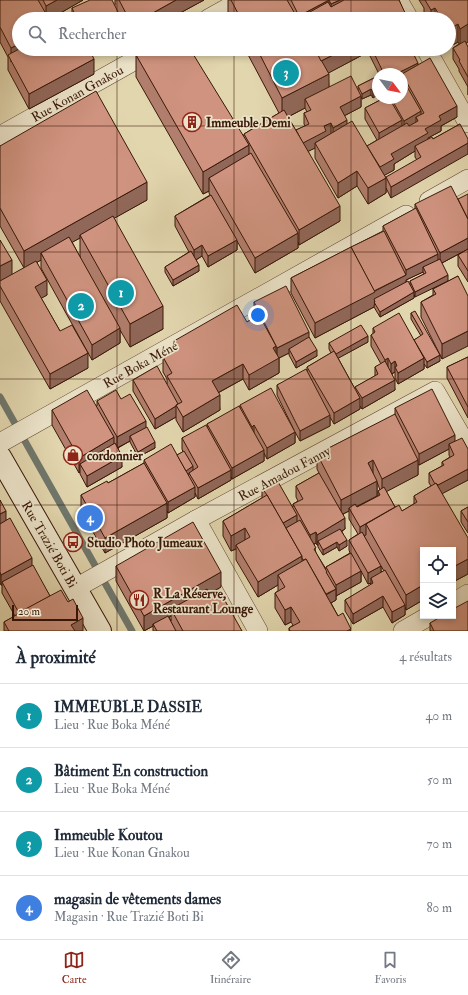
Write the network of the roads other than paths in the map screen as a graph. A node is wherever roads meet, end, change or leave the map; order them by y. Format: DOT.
graph roads {
  1 [pos="242,0"];
  2 [pos="398,0"];
  3 [pos="221,12"];
  4 [pos="405,12"];
  5 [pos="143,56"];
  6 [pos="430,56"];
  7 [pos="468,123"];
  8 [pos="0,136"];
  9 [pos="468,180"];
  10 [pos="0,443"];
  11 [pos="468,448"];
  12 [pos="0,457"];
  13 [pos="196,520"];
  14 [pos="76,588"];
  15 [pos="468,594"];
  16 [pos="456,600"];
  17 [pos="424,619"];
  18 [pos="100,631"];
  19 [pos="258,631"];
  20 [pos="403,631"];
  1 -- 3 [label="street"];
  2 -- 4 [label="street"];
  5 -- 8 [label="street, Rue Konan Gnakou"];
  6 -- 7 [label="street"];
  9 -- 10 [label="street, Rue Boka Méné"];
  11 -- 13 [label="street, Rue Amadou Fanny"];
  12 -- 14 [label="main road, Rue Trazié Boti Bi"];
  13 -- 14 [label="street, Rue Amadou Fanny"];
  13 -- 19 [label="street"];
  14 -- 18 [label="main road, Rue Trazié Boti Bi"];
  15 -- 16 [label="street"];
  17 -- 20 [label="street"];
}
